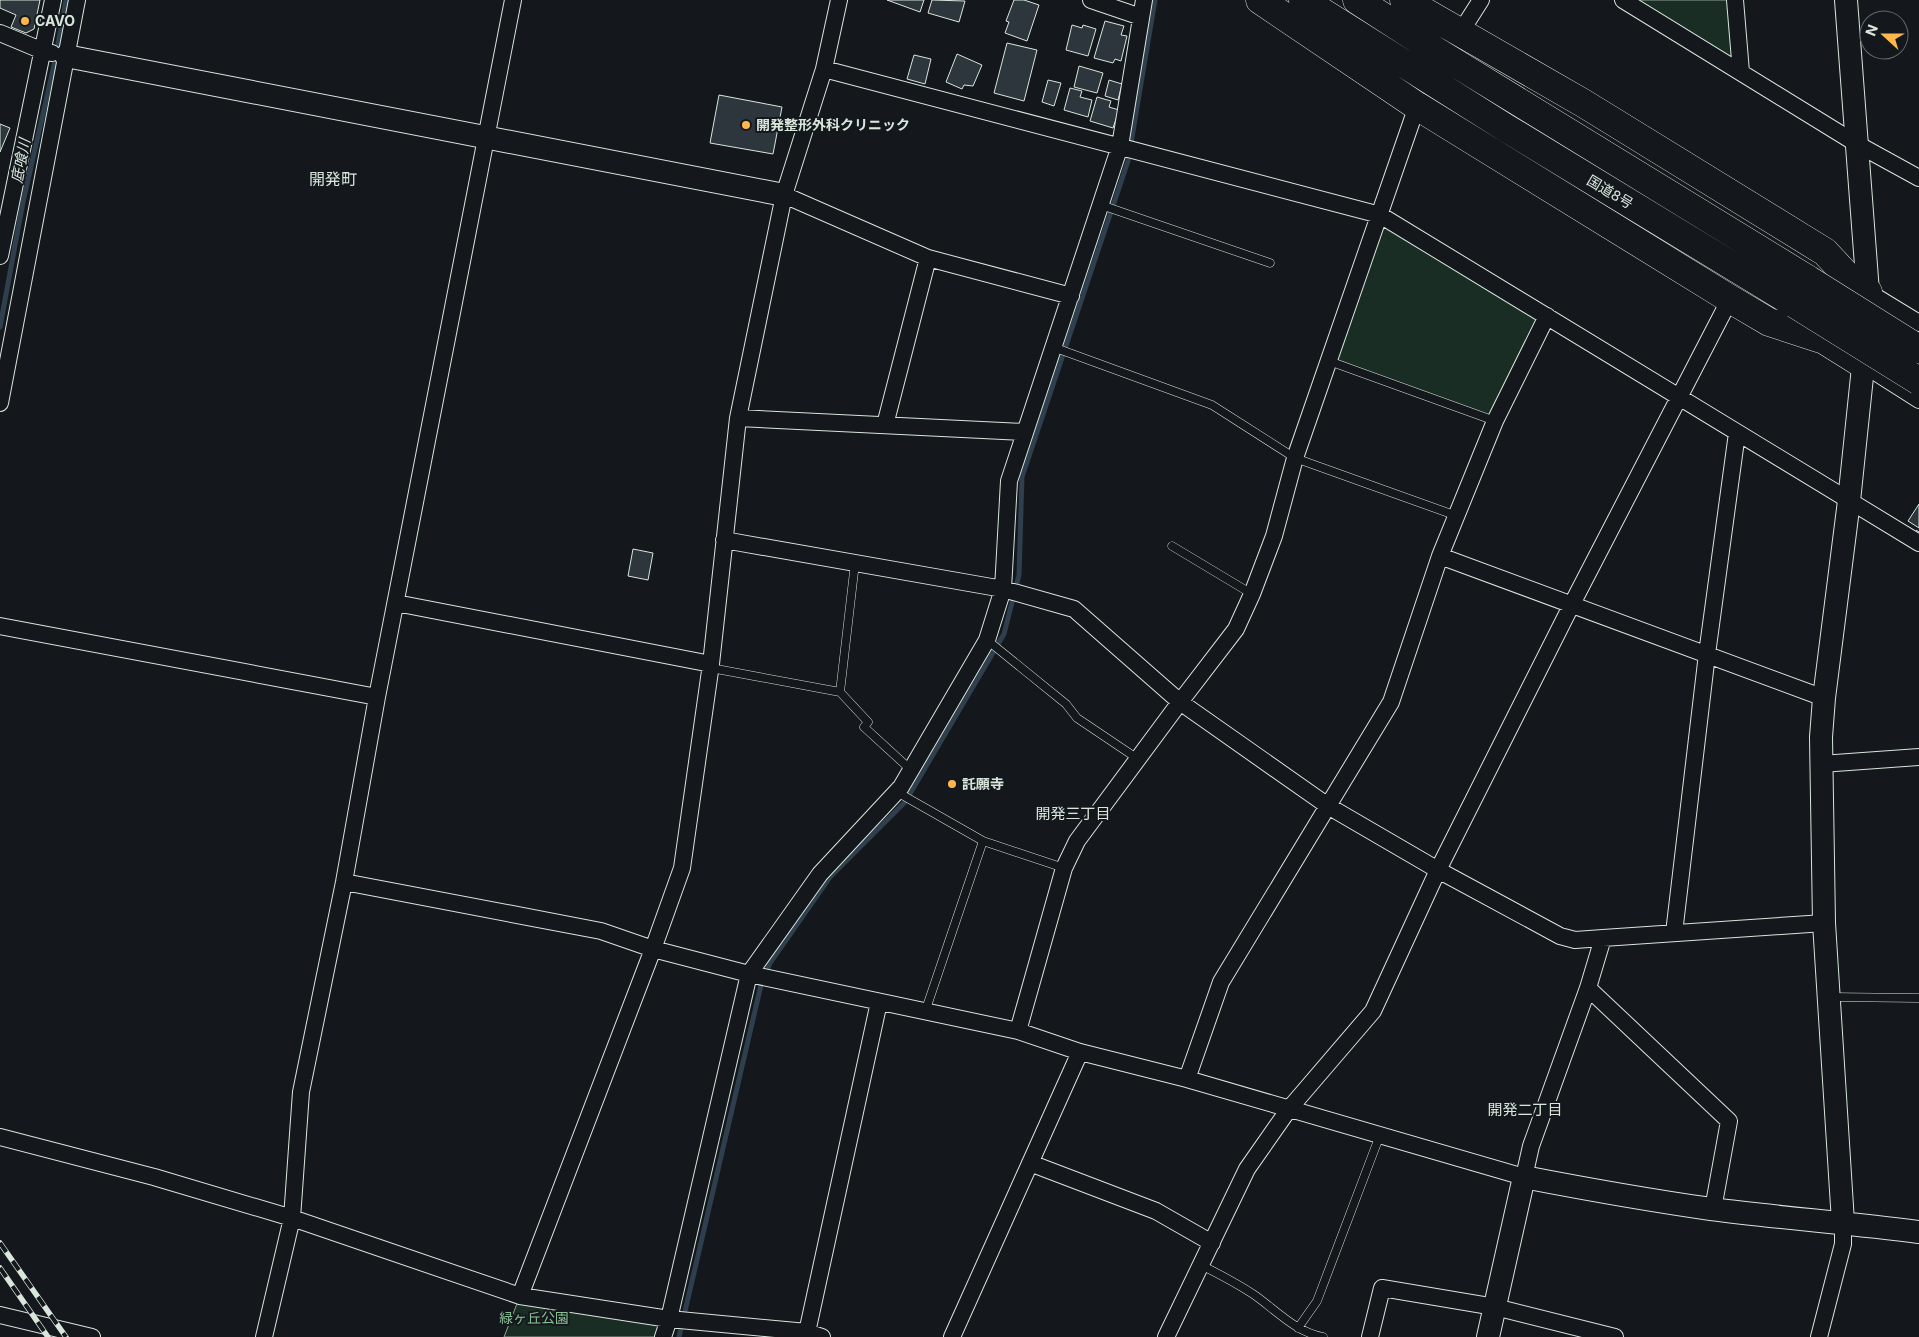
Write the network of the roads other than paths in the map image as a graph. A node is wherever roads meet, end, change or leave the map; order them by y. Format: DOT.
graph roads {
  1 [pos="53,0"];
  2 [pos="77,0"];
  3 [pos="513,0"];
  4 [pos="839,0"];
  5 [pos="1092,0"];
  6 [pos="1144,0"];
  7 [pos="1260,0"];
  8 [pos="1303,0"];
  9 [pos="1357,0"];
  10 [pos="1404,0"];
  11 [pos="1481,0"];
  12 [pos="1623,0"];
  13 [pos="1734,0"];
  14 [pos="1846,0"];
  15 [pos="1141,17"];
  16 [pos="0,33"];
  17 [pos="1460,33"];
  18 [pos="43,51"];
  19 [pos="66,56"];
  20 [pos="824,69"];
  21 [pos="1741,72"];
  22 [pos="1416,106"];
  23 [pos="485,137"];
  24 [pos="1857,144"];
  25 [pos="1120,146"];
  26 [pos="1919,178"];
  27 [pos="784,195"];
  28 [pos="1101,205"];
  29 [pos="1380,215"];
  30 [pos="0,256"];
  31 [pos="928,258"];
  32 [pos="1270,263"];
  33 [pos="1868,292"];
  34 [pos="1070,296"];
  35 [pos="1730,299"];
  36 [pos="1547,316"];
  37 [pos="1919,323"];
  38 [pos="1053,347"];
  39 [pos="1919,349"];
  40 [pos="1329,361"];
  41 [pos="1864,365"];
  42 [pos="1919,381"];
  43 [pos="1680,398"];
  44 [pos="1919,400"];
  45 [pos="0,403"];
  46 [pos="738,418"];
  47 [pos="1495,421"];
  48 [pos="885,425"];
  49 [pos="1025,432"];
  50 [pos="1737,432"];
  51 [pos="1295,458"];
  52 [pos="1850,501"];
  53 [pos="1457,516"];
  54 [pos="724,540"];
  55 [pos="1919,543"];
  56 [pos="1172,546"];
  57 [pos="1440,556"];
  58 [pos="856,563"];
  59 [pos="1004,589"];
  60 [pos="1252,594"];
  61 [pos="396,603"];
  62 [pos="1572,604"];
  63 [pos="0,626"];
  64 [pos="987,640"];
  65 [pos="1706,654"];
  66 [pos="711,666"];
  67 [pos="840,692"];
  68 [pos="377,698"];
  69 [pos="1824,698"];
  70 [pos="1180,702"];
  71 [pos="1919,757"];
  72 [pos="1138,759"];
  73 [pos="1821,764"];
  74 [pos="911,770"];
  75 [pos="896,792"];
  76 [pos="1328,806"];
  77 [pos="983,842"];
  78 [pos="1064,868"];
  79 [pos="1438,870"];
  80 [pos="344,882"];
  81 [pos="1824,923"];
  82 [pos="1674,933"];
  83 [pos="1603,938"];
  84 [pos="653,949"];
  85 [pos="749,974"];
  86 [pos="1588,988"];
  87 [pos="1828,997"];
  88 [pos="1919,998"];
  89 [pos="880,1002"];
  90 [pos="925,1012"];
  91 [pos="1018,1031"];
  92 [pos="1080,1052"];
  93 [pos="1187,1079"];
  94 [pos="1288,1109"];
  95 [pos="1380,1135"];
  96 [pos="0,1137"];
  97 [pos="1030,1164"];
  98 [pos="1524,1177"];
  99 [pos="1713,1209"];
  100 [pos="292,1218"];
  101 [pos="1844,1222"];
  102 [pos="1919,1232"];
  103 [pos="1212,1243"];
  104 [pos="1201,1265"];
  105 [pos="520,1296"];
  106 [pos="1495,1307"];
  107 [pos="0,1315"];
  108 [pos="669,1319"];
  109 [pos="1298,1328"];
  110 [pos="812,1335"];
  111 [pos="92,1337"];
  112 [pos="264,1337"];
  113 [pos="663,1337"];
  114 [pos="952,1337"];
  115 [pos="1166,1337"];
  116 [pos="1323,1337"];
  117 [pos="1370,1337"];
  118 [pos="1488,1337"];
  119 [pos="1615,1337"];
  120 [pos="1819,1337"];
  1 -- 18 [label="street"];
  2 -- 19 [label="street"];
  3 -- 23 [label="street"];
  4 -- 20 [label="street"];
  5 -- 15 [label="street"];
  6 -- 15 [label="street"];
  7 -- 22 [label="highway"];
  8 -- 42 [label="highway, 国道8号, bridge"];
  9 -- 39 [label="highway, 国道8号, bridge"];
  10 -- 17 [label="highway"];
  11 -- 17 [label="street"];
  12 -- 21 [label="street"];
  13 -- 21 [label="street"];
  14 -- 24 [label="street"];
  15 -- 25 [label="street"];
  16 -- 18 [label="street"];
  17 -- 33 [label="highway"];
  18 -- 19 [label="street"];
  18 -- 30 [label="street"];
  19 -- 23 [label="street"];
  19 -- 45 [label="street"];
  20 -- 25 [label="street"];
  20 -- 27 [label="street"];
  21 -- 24 [label="street"];
  22 -- 29 [label="street"];
  22 -- 35 [label="highway"];
  23 -- 27 [label="street"];
  23 -- 61 [label="street"];
  24 -- 26 [label="street"];
  24 -- 33 [label="street"];
  25 -- 28 [label="street"];
  25 -- 29 [label="street"];
  27 -- 31 [label="street"];
  27 -- 46 [label="street"];
  28 -- 32 [label="lane"];
  28 -- 34 [label="street"];
  29 -- 36 [label="street"];
  29 -- 40 [label="street"];
  31 -- 34 [label="street"];
  31 -- 48 [label="street"];
  33 -- 37 [label="street"];
  33 -- 41 [label="street"];
  34 -- 38 [label="street"];
  35 -- 41 [label="highway"];
  35 -- 43 [label="street"];
  36 -- 43 [label="street"];
  36 -- 47 [label="street"];
  38 -- 49 [label="street"];
  38 -- 51 [label="lane"];
  40 -- 47 [label="lane"];
  40 -- 51 [label="street"];
  41 -- 44 [label="street"];
  41 -- 52 [label="street"];
  43 -- 50 [label="street"];
  43 -- 62 [label="street"];
  46 -- 48 [label="street"];
  46 -- 54 [label="street"];
  47 -- 53 [label="street"];
  48 -- 49 [label="street"];
  49 -- 59 [label="street"];
  50 -- 52 [label="street"];
  50 -- 65 [label="street"];
  51 -- 53 [label="lane"];
  51 -- 60 [label="street"];
  52 -- 55 [label="street"];
  52 -- 69 [label="street"];
  53 -- 57 [label="street"];
  54 -- 58 [label="street"];
  54 -- 66 [label="street"];
  56 -- 60 [label="lane"];
  57 -- 62 [label="street"];
  57 -- 76 [label="street"];
  58 -- 59 [label="street"];
  58 -- 67 [label="lane"];
  59 -- 64 [label="street"];
  59 -- 70 [label="street"];
  60 -- 70 [label="street"];
  61 -- 66 [label="street"];
  61 -- 68 [label="street"];
  62 -- 65 [label="street"];
  62 -- 79 [label="street"];
  63 -- 68 [label="street"];
  64 -- 72 [label="lane"];
  64 -- 74 [label="street"];
  65 -- 69 [label="street"];
  65 -- 82 [label="street"];
  66 -- 67 [label="lane"];
  66 -- 84 [label="street"];
  67 -- 74 [label="lane"];
  68 -- 80 [label="street"];
  69 -- 73 [label="street"];
  70 -- 72 [label="street"];
  70 -- 76 [label="street"];
  71 -- 73 [label="street"];
  72 -- 78 [label="street"];
  73 -- 81 [label="street"];
  74 -- 75 [label="street"];
  75 -- 77 [label="lane"];
  75 -- 85 [label="street"];
  76 -- 79 [label="street"];
  76 -- 93 [label="street"];
  77 -- 78 [label="lane"];
  77 -- 90 [label="lane"];
  78 -- 91 [label="street"];
  79 -- 83 [label="street"];
  79 -- 94 [label="street"];
  80 -- 84 [label="street"];
  80 -- 100 [label="street"];
  81 -- 82 [label="street"];
  81 -- 87 [label="street"];
  82 -- 83 [label="street"];
  83 -- 86 [label="street"];
  84 -- 85 [label="street"];
  84 -- 105 [label="street"];
  85 -- 89 [label="street"];
  85 -- 108 [label="street"];
  86 -- 98 [label="street"];
  86 -- 99 [label="street"];
  87 -- 88 [label="lane"];
  87 -- 101 [label="street"];
  89 -- 90 [label="street"];
  89 -- 110 [label="street"];
  90 -- 91 [label="street"];
  91 -- 92 [label="street"];
  92 -- 93 [label="street"];
  92 -- 97 [label="street"];
  93 -- 94 [label="street"];
  94 -- 95 [label="street"];
  94 -- 103 [label="street"];
  95 -- 98 [label="street"];
  95 -- 109 [label="lane"];
  96 -- 100 [label="street"];
  97 -- 103 [label="street"];
  97 -- 114 [label="street"];
  98 -- 99 [label="street"];
  98 -- 106 [label="street"];
  99 -- 101 [label="street"];
  100 -- 105 [label="street"];
  100 -- 112 [label="street"];
  101 -- 102 [label="street"];
  101 -- 120 [label="street"];
  103 -- 104 [label="street"];
  104 -- 109 [label="lane"];
  104 -- 115 [label="street"];
  105 -- 108 [label="street"];
  106 -- 117 [label="street"];
  106 -- 118 [label="street"];
  106 -- 119 [label="street"];
  107 -- 111 [label="street"];
  108 -- 110 [label="street"];
  108 -- 113 [label="street"];
  109 -- 116 [label="lane"];
}
